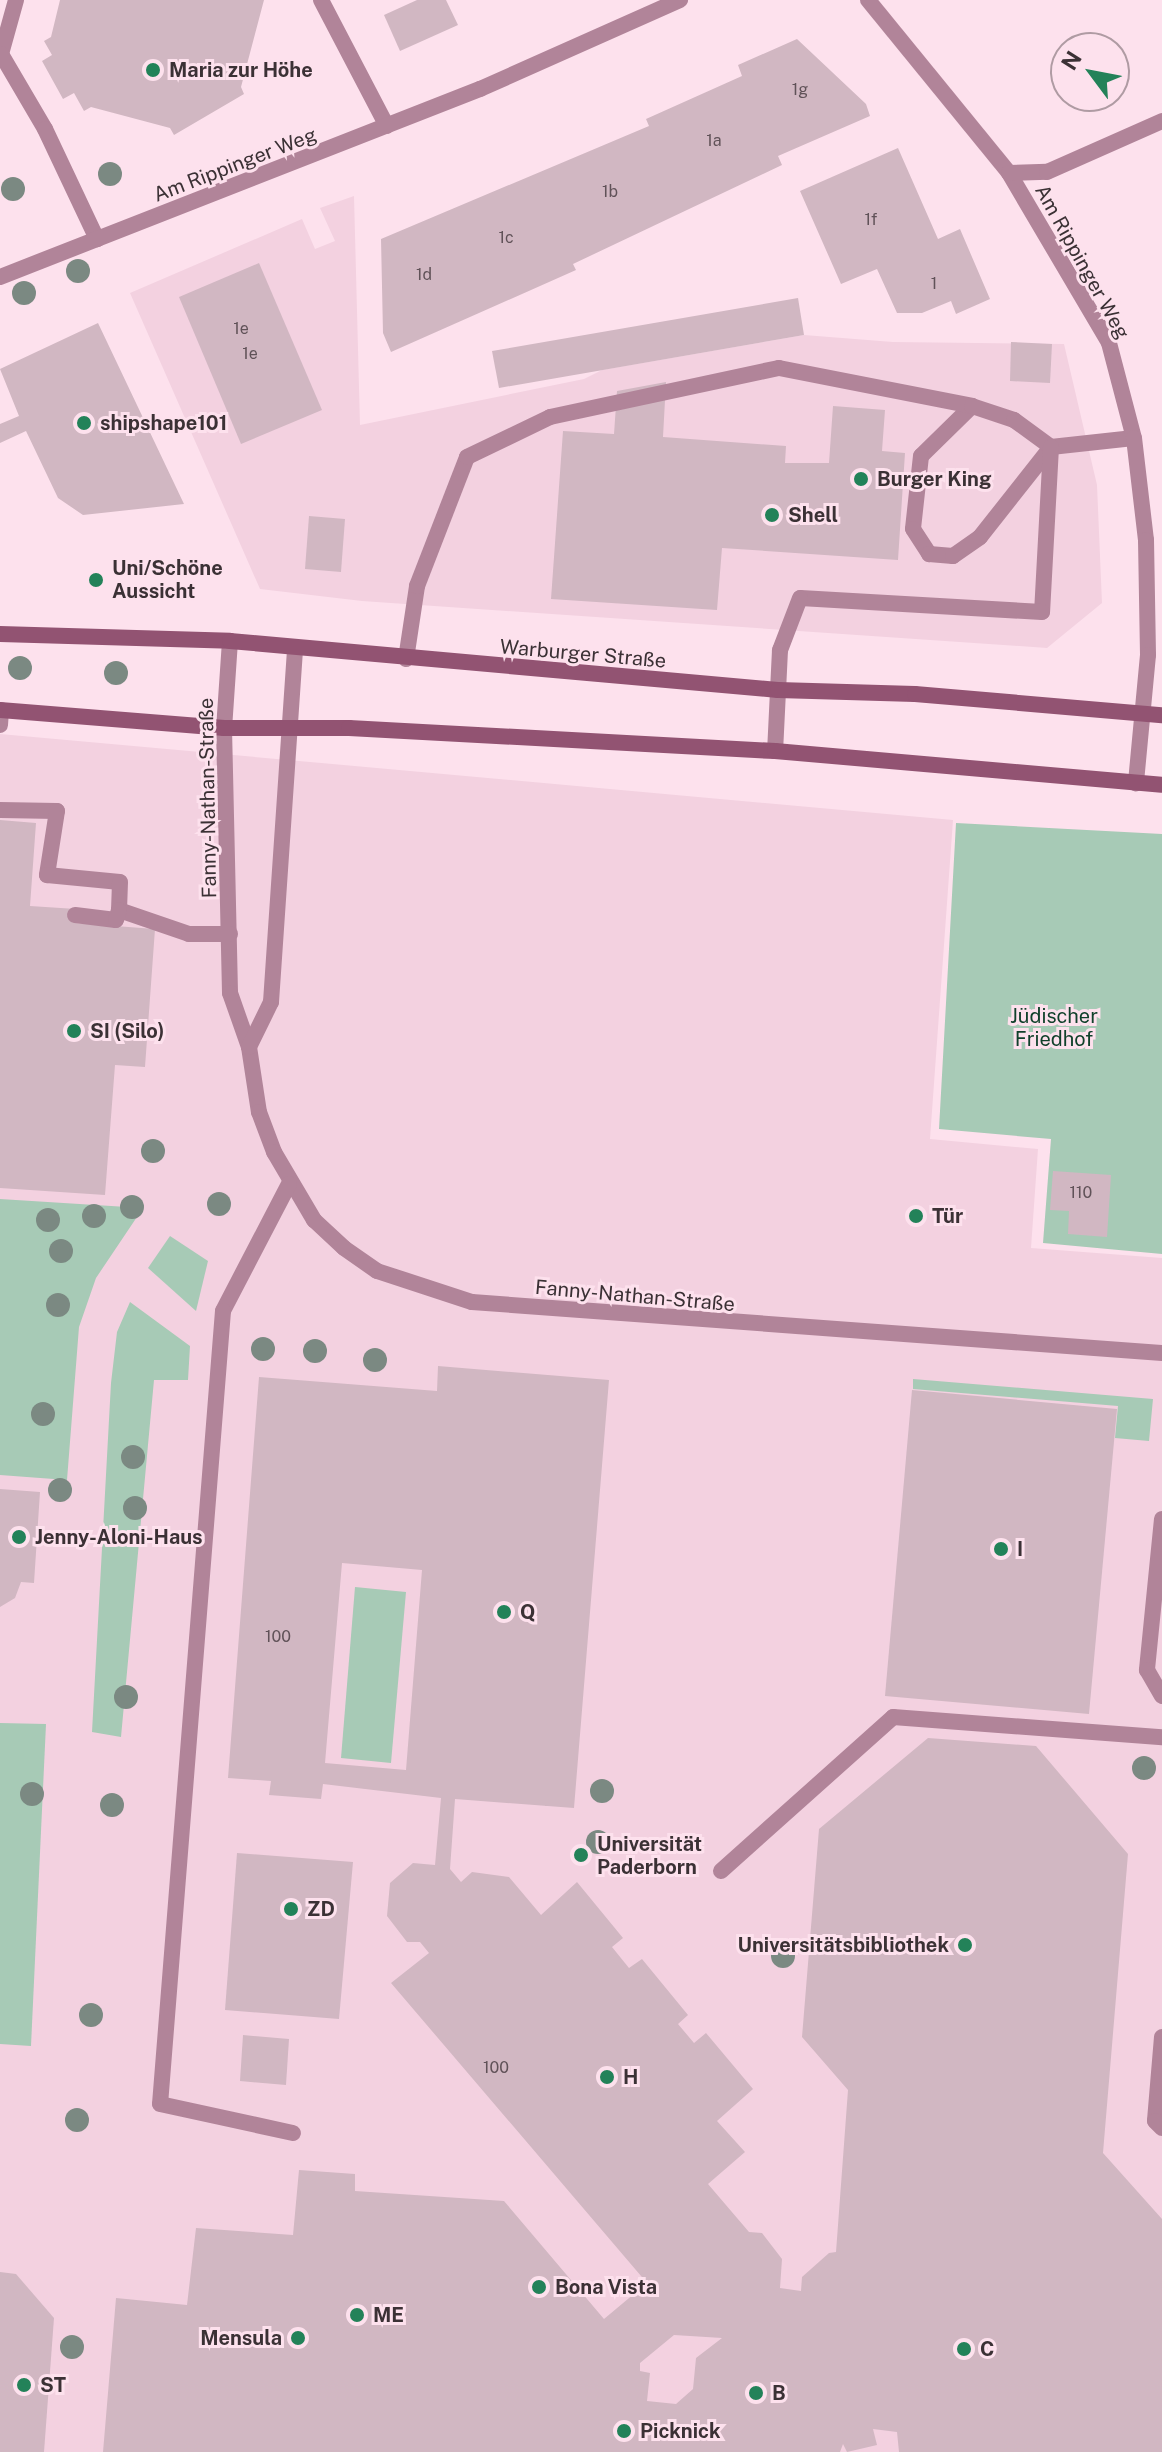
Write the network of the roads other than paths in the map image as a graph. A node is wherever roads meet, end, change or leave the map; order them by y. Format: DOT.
graph roads {
  1 [pos="16,0"];
  2 [pos="321,0"];
  3 [pos="680,0"];
  4 [pos="868,0"];
  5 [pos="1162,121"];
  6 [pos="387,126"];
  7 [pos="1009,173"];
  8 [pos="97,239"];
  9 [pos="0,277"];
  10 [pos="972,406"];
  11 [pos="1134,438"];
  12 [pos="1051,447"];
  13 [pos="0,634"];
  14 [pos="230,641"];
  15 [pos="295,649"];
  16 [pos="406,659"];
  17 [pos="778,690"];
  18 [pos="0,710"];
  19 [pos="1142,713"];
  20 [pos="1162,715"];
  21 [pos="0,725"];
  22 [pos="224,728"];
  23 [pos="291,728"];
  24 [pos="775,751"];
  25 [pos="1136,783"];
  26 [pos="1162,785"];
  27 [pos="0,810"];
  28 [pos="119,910"];
  29 [pos="75,915"];
  30 [pos="230,934"];
  31 [pos="249,1047"];
  32 [pos="289,1184"];
  33 [pos="1162,1353"];
  34 [pos="1162,1519"];
  35 [pos="1162,1696"];
  36 [pos="1162,1737"];
  37 [pos="721,1871"];
  38 [pos="1162,2037"];
  39 [pos="1162,2128"];
  40 [pos="293,2133"];
  1 -- 8 [label="street"];
  2 -- 6 [label="street"];
  3 -- 6 [label="street, Am Rippinger Weg"];
  4 -- 7 [label="street, Am Rippinger Weg"];
  5 -- 7 [label="street"];
  6 -- 8 [label="street, Am Rippinger Weg"];
  7 -- 11 [label="street, Am Rippinger Weg"];
  8 -- 9 [label="street, Am Rippinger Weg"];
  10 -- 12 [label="street"];
  10 -- 12 [label="street"];
  10 -- 16 [label="street"];
  11 -- 12 [label="street"];
  11 -- 19 [label="street, Am Rippinger Weg"];
  12 -- 17 [label="street"];
  13 -- 14 [label="main road, Warburger Straße"];
  14 -- 15 [label="main road, Warburger Straße"];
  14 -- 22 [label="street, Fanny-Nathan-Straße"];
  15 -- 16 [label="main road, Warburger Straße"];
  15 -- 23 [label="street"];
  16 -- 17 [label="main road, Warburger Straße"];
  17 -- 19 [label="main road, Warburger Straße"];
  17 -- 24 [label="street"];
  18 -- 21 [label="street"];
  18 -- 22 [label="main road"];
  19 -- 20 [label="main road, Warburger Straße"];
  19 -- 25 [label="street, Am Rippinger Weg"];
  22 -- 23 [label="main road"];
  22 -- 30 [label="street, Fanny-Nathan-Straße"];
  23 -- 24 [label="main road"];
  23 -- 31 [label="street"];
  24 -- 25 [label="main road"];
  25 -- 26 [label="main road"];
  27 -- 28 [label="street"];
  28 -- 29 [label="street"];
  28 -- 30 [label="street"];
  30 -- 31 [label="street, Fanny-Nathan-Straße"];
  31 -- 32 [label="street, Fanny-Nathan-Straße"];
  32 -- 33 [label="street, Fanny-Nathan-Straße"];
  32 -- 40 [label="street"];
  34 -- 35 [label="street"];
  36 -- 37 [label="street"];
  38 -- 39 [label="street"];
}
